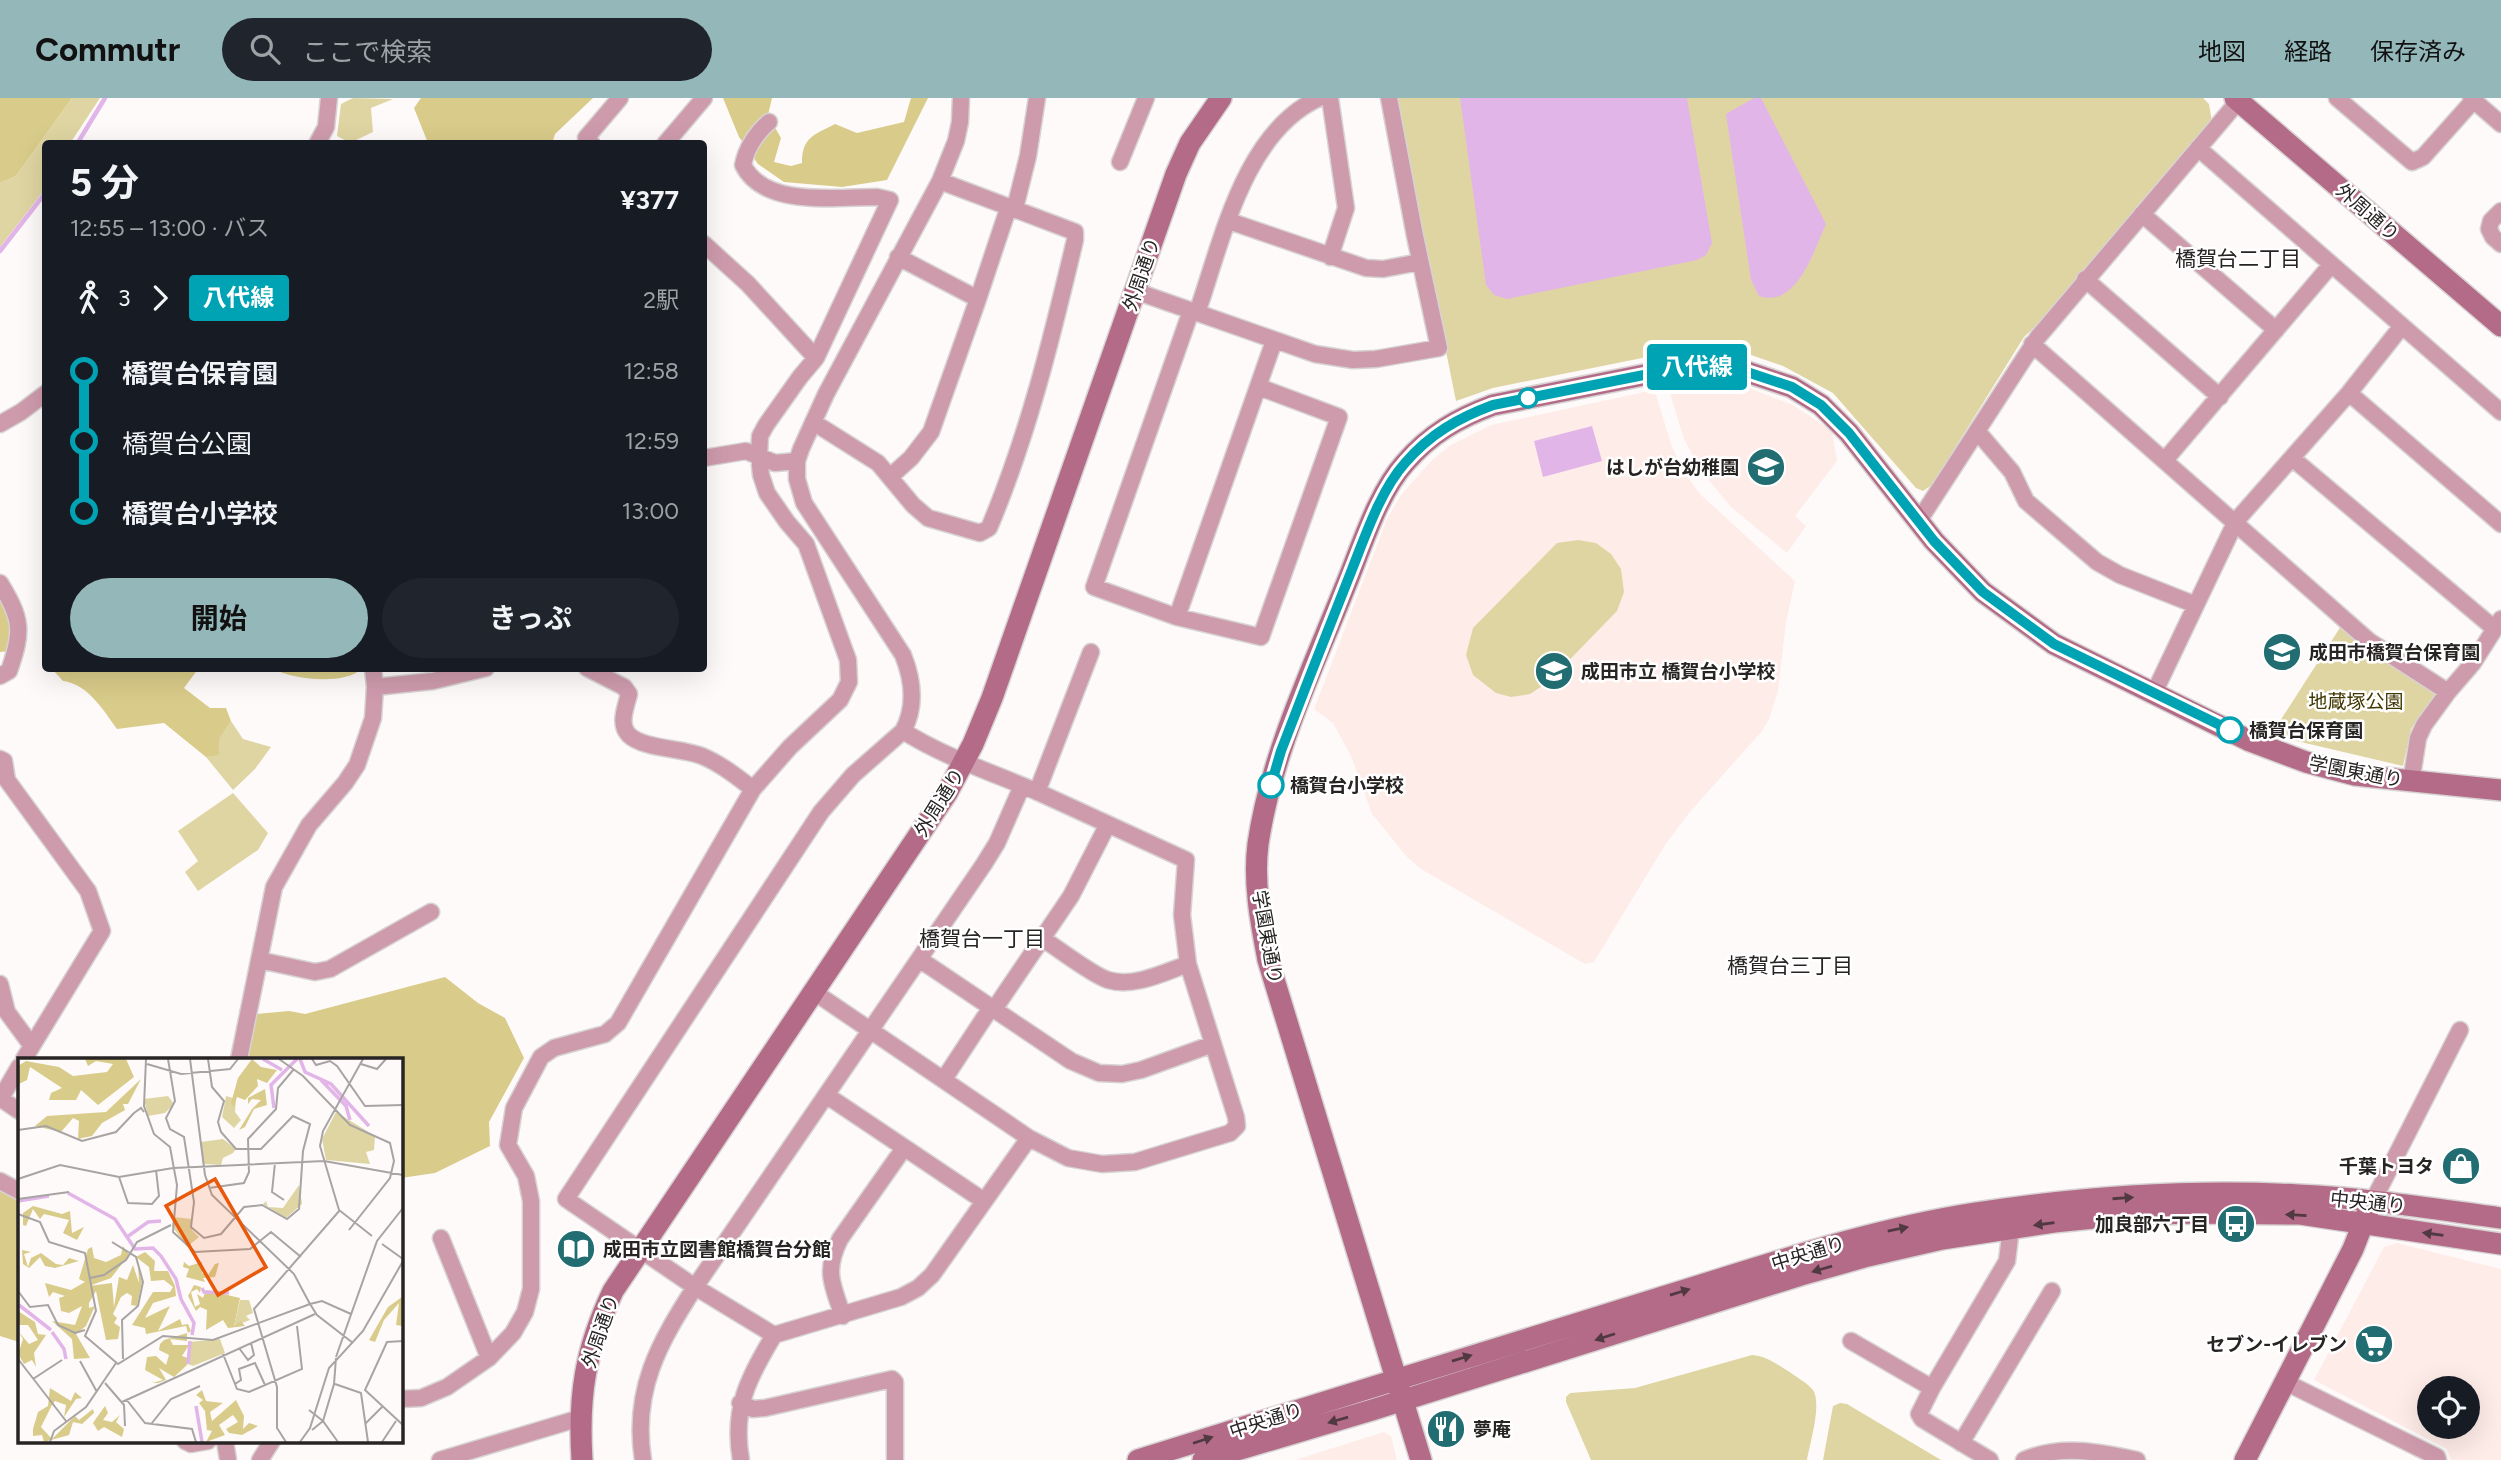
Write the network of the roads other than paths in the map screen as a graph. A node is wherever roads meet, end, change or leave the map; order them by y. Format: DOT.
graph roads {
  1 [pos="329,98"];
  2 [pos="620,98"];
  3 [pos="704,98"];
  4 [pos="961,98"];
  5 [pos="1037,98"];
  6 [pos="1146,98"];
  7 [pos="1221,98"];
  8 [pos="1319,98"];
  9 [pos="1330,98"];
  10 [pos="1389,98"];
  11 [pos="2337,98"];
  12 [pos="2238,99"];
  13 [pos="2472,99"];
  14 [pos="769,122"];
  15 [pos="2501,124"];
  16 [pos="319,140"];
  17 [pos="588,140"];
  18 [pos="668,140"];
  19 [pos="2198,148"];
  20 [pos="1120,162"];
  21 [pos="940,181"];
  22 [pos="1012,207"];
  23 [pos="2501,211"];
  24 [pos="2142,214"];
  25 [pos="1229,221"];
  26 [pos="2501,244"];
  27 [pos="707,247"];
  28 [pos="898,257"];
  29 [pos="1330,257"];
  30 [pos="1420,262"];
  31 [pos="2331,265"];
  32 [pos="2085,279"];
  33 [pos="1135,291"];
  34 [pos="978,299"];
  35 [pos="1194,312"];
  36 [pos="2402,326"];
  37 [pos="2501,326"];
  38 [pos="2276,330"];
  39 [pos="1274,341"];
  40 [pos="2032,344"];
  41 [pos="816,358"];
  42 [pos="1259,387"];
  43 [pos="2349,393"];
  44 [pos="42,396"];
  45 [pos="2220,397"];
  46 [pos="2501,412"];
  47 [pos="813,422"];
  48 [pos="0,424"];
  49 [pos="1976,431"];
  50 [pos="759,456"];
  51 [pos="707,458"];
  52 [pos="2292,458"];
  53 [pos="2165,460"];
  54 [pos="797,461"];
  55 [pos="891,476"];
  56 [pos="2236,521"];
  57 [pos="1918,522"];
  58 [pos="2501,524"];
  59 [pos="0,583"];
  60 [pos="2196,605"];
  61 [pos="1177,617"];
  62 [pos="2499,623"];
  63 [pos="1091,652"];
  64 [pos="374,672"];
  65 [pos="470,672"];
  66 [pos="595,672"];
  67 [pos="0,676"];
  68 [pos="376,687"];
  69 [pos="2448,692"];
  70 [pos="2154,693"];
  71 [pos="904,731"];
  72 [pos="0,759"];
  73 [pos="964,762"];
  74 [pos="2411,782"];
  75 [pos="753,789"];
  76 [pos="1029,789"];
  77 [pos="2501,790"];
  78 [pos="1108,824"];
  79 [pos="431,912"];
  80 [pos="1043,939"];
  81 [pos="919,959"];
  82 [pos="259,960"];
  83 [pos="1188,964"];
  84 [pos="0,984"];
  85 [pos="814,992"];
  86 [pos="994,1007"];
  87 [pos="871,1029"];
  88 [pos="2460,1030"];
  89 [pos="1213,1044"];
  90 [pos="28,1053"];
  91 [pos="239,1058"];
  92 [pos="18,1070"];
  93 [pos="944,1079"];
  94 [pos="826,1095"];
  95 [pos="1,1098"];
  96 [pos="18,1110"];
  97 [pos="1029,1138"];
  98 [pos="904,1148"];
  99 [pos="0,1181"];
  100 [pos="18,1190"];
  101 [pos="984,1201"];
  102 [pos="2373,1201"];
  103 [pos="2501,1218"];
  104 [pos="2364,1223"];
  105 [pos="2011,1228"];
  106 [pos="441,1238"];
  107 [pos="2501,1244"];
  108 [pos="640,1249"];
  109 [pos="695,1287"];
  110 [pos="2052,1292"];
  111 [pos="843,1316"];
  112 [pos="774,1335"];
  113 [pos="1851,1341"];
  114 [pos="489,1357"];
  115 [pos="1397,1378"];
  116 [pos="2285,1382"];
  117 [pos="1932,1388"];
  118 [pos="402,1399"];
  119 [pos="1403,1399"];
  120 [pos="740,1403"];
  121 [pos="580,1418"];
  122 [pos="225,1442"];
  123 [pos="271,1442"];
  124 [pos="1961,1443"];
  125 [pos="496,1452"];
  126 [pos="228,1460"];
  127 [pos="260,1460"];
  128 [pos="440,1460"];
  129 [pos="582,1460"];
  130 [pos="643,1460"];
  131 [pos="741,1460"];
  132 [pos="895,1460"];
  133 [pos="1138,1460"];
  134 [pos="1203,1460"];
  135 [pos="1421,1460"];
  136 [pos="1990,1460"];
  137 [pos="2024,1460"];
  138 [pos="2137,1460"];
  139 [pos="2245,1460"];
  140 [pos="2438,1460"];
  1 -- 16 [label="street"];
  2 -- 17 [label="street"];
  3 -- 18 [label="street"];
  4 -- 21 [label="street"];
  5 -- 22 [label="street"];
  6 -- 20 [label="street"];
  7 -- 33 [label="street, 外周通り"];
  8 -- 25 [label="street"];
  9 -- 29 [label="street"];
  10 -- 30 [label="street"];
  11 -- 13 [label="street"];
  12 -- 19 [label="street"];
  12 -- 37 [label="street, 外周通り"];
  13 -- 15 [label="street"];
  14 -- 41 [label="street"];
  19 -- 24 [label="street"];
  19 -- 31 [label="street"];
  21 -- 22 [label="street"];
  21 -- 28 [label="street"];
  22 -- 34 [label="street"];
  22 -- 55 [label="street"];
  23 -- 26 [label="street"];
  24 -- 32 [label="street"];
  24 -- 38 [label="street"];
  25 -- 29 [label="street"];
  25 -- 35 [label="street"];
  27 -- 41 [label="street"];
  28 -- 34 [label="street"];
  28 -- 47 [label="street"];
  29 -- 30 [label="street"];
  30 -- 39 [label="street"];
  31 -- 36 [label="street"];
  31 -- 38 [label="street"];
  32 -- 40 [label="street"];
  32 -- 45 [label="street"];
  33 -- 35 [label="street"];
  33 -- 73 [label="street, 外周通り"];
  34 -- 55 [label="street"];
  35 -- 39 [label="street"];
  35 -- 61 [label="street"];
  36 -- 43 [label="street"];
  36 -- 46 [label="street"];
  38 -- 45 [label="street"];
  39 -- 42 [label="street"];
  40 -- 49 [label="street"];
  40 -- 53 [label="street"];
  41 -- 50 [label="street"];
  42 -- 61 [label="street"];
  42 -- 61 [label="street"];
  43 -- 52 [label="street"];
  43 -- 58 [label="street"];
  44 -- 48 [label="street"];
  45 -- 53 [label="street"];
  47 -- 54 [label="street"];
  47 -- 55 [label="street"];
  49 -- 57 [label="street"];
  49 -- 60 [label="street"];
  50 -- 51 [label="street"];
  50 -- 54 [label="street"];
  50 -- 75 [label="street"];
  52 -- 56 [label="street"];
  52 -- 62 [label="street"];
  53 -- 56 [label="street"];
  54 -- 71 [label="street"];
  56 -- 60 [label="street"];
  56 -- 69 [label="street"];
  57 -- 70 [label="street, 学園東通り"];
  57 -- 115 [label="street, 学園東通り"];
  59 -- 67 [label="street"];
  60 -- 70 [label="street"];
  62 -- 69 [label="street"];
  63 -- 76 [label="street"];
  64 -- 68 [label="street"];
  65 -- 68 [label="street"];
  66 -- 75 [label="street"];
  68 -- 82 [label="street"];
  69 -- 74 [label="street"];
  70 -- 74 [label="street, 学園東通り"];
  71 -- 73 [label="street"];
  71 -- 108 [label="street"];
  72 -- 90 [label="street"];
  73 -- 76 [label="street"];
  73 -- 85 [label="street, 外周通り"];
  74 -- 77 [label="street, 学園東通り"];
  75 -- 114 [label="street"];
  76 -- 78 [label="street"];
  76 -- 81 [label="street"];
  78 -- 80 [label="street"];
  78 -- 83 [label="street"];
  79 -- 82 [label="street"];
  80 -- 83 [label="street"];
  80 -- 86 [label="street"];
  81 -- 86 [label="street"];
  81 -- 87 [label="street"];
  82 -- 91 [label="street"];
  83 -- 89 [label="street"];
  84 -- 90 [label="street"];
  85 -- 87 [label="street"];
  85 -- 108 [label="street, 外周通り"];
  86 -- 89 [label="street"];
  86 -- 93 [label="street"];
  87 -- 93 [label="street"];
  87 -- 94 [label="street"];
  88 -- 102 [label="street"];
  89 -- 97 [label="street"];
  92 -- 95 [label="street"];
  93 -- 97 [label="street"];
  94 -- 98 [label="street"];
  94 -- 109 [label="street"];
  95 -- 96 [label="street"];
  97 -- 101 [label="street"];
  98 -- 101 [label="street"];
  98 -- 111 [label="street"];
  99 -- 100 [label="street"];
  101 -- 111 [label="street"];
  102 -- 103 [label="street, 中央通り"];
  102 -- 104 [label="street"];
  115 -- 102 [label="street, 中央通り, one-way"];
  104 -- 105 [label="street, 中央通り, one-way"];
  107 -- 104 [label="street, 中央通り, one-way"];
  104 -- 116 [label="street"];
  105 -- 117 [label="street"];
  105 -- 119 [label="street, 中央通り, one-way"];
  106 -- 114 [label="street"];
  108 -- 109 [label="street"];
  108 -- 121 [label="street, 外周通り"];
  109 -- 112 [label="street"];
  109 -- 130 [label="street"];
  110 -- 124 [label="street"];
  111 -- 112 [label="street"];
  112 -- 120 [label="street"];
  113 -- 117 [label="street"];
  114 -- 118 [label="street"];
  115 -- 119 [label="street, 学園東通り"];
  133 -- 115 [label="street, 中央通り, one-way"];
  116 -- 139 [label="street"];
  116 -- 140 [label="street"];
  117 -- 124 [label="street"];
  119 -- 134 [label="street, 中央通り, one-way"];
  119 -- 135 [label="street, 学園東通り"];
  120 -- 131 [label="street"];
  120 -- 132 [label="street"];
  121 -- 125 [label="street"];
  121 -- 129 [label="street, 外周通り"];
  122 -- 126 [label="street"];
  123 -- 127 [label="street"];
  124 -- 136 [label="street"];
  125 -- 128 [label="street"];
  137 -- 138 [label="street"];
}
